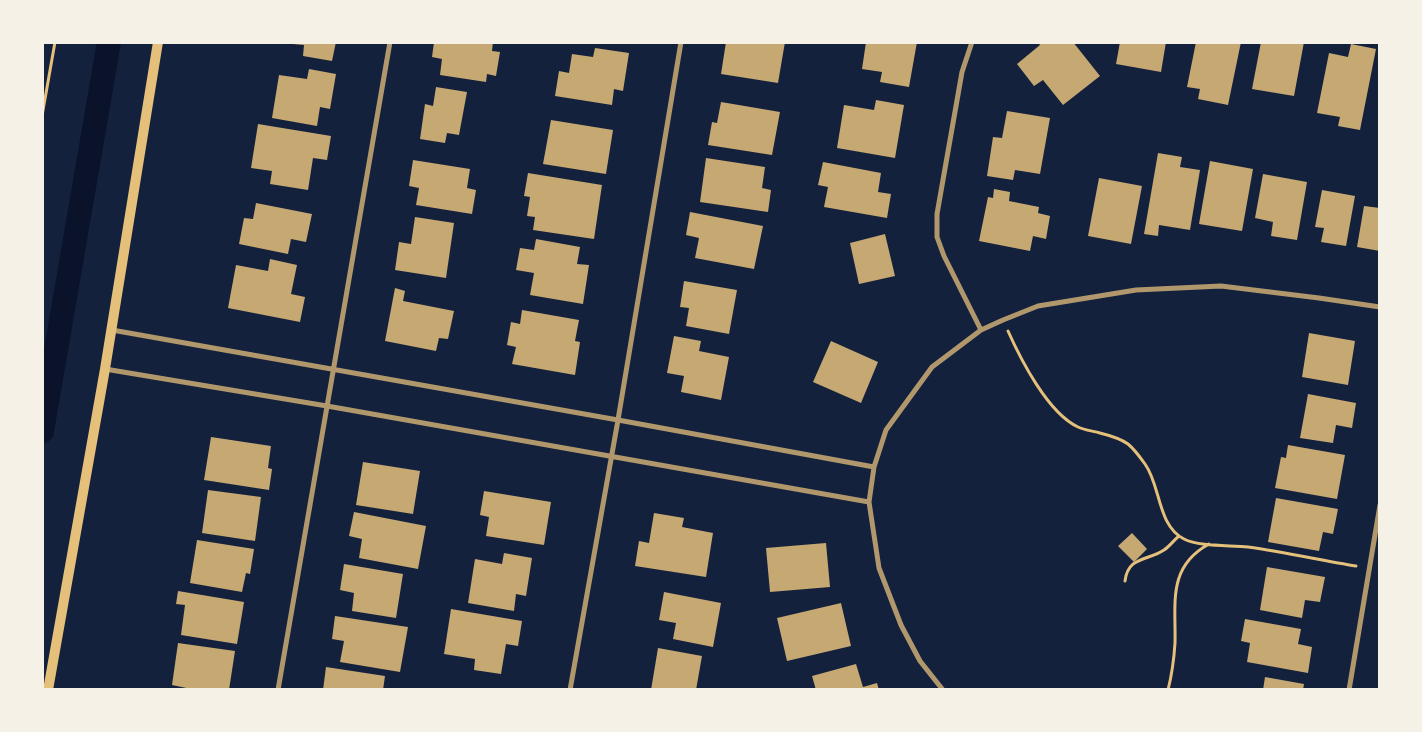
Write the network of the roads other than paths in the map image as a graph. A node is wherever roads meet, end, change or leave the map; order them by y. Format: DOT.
graph roads {
  1 [pos="158,42"];
  2 [pos="390,42"];
  3 [pos="681,42"];
  4 [pos="972,42"];
  5 [pos="1380,307"];
  6 [pos="111,330"];
  7 [pos="981,330"];
  8 [pos="105,368"];
  9 [pos="333,369"];
  10 [pos="327,406"];
  11 [pos="618,420"];
  12 [pos="612,456"];
  13 [pos="874,467"];
  14 [pos="869,502"];
  15 [pos="1380,505"];
  16 [pos="48,690"];
  17 [pos="278,690"];
  18 [pos="570,690"];
  19 [pos="943,690"];
  20 [pos="1349,690"];
  1 -- 6 [label="main road"];
  2 -- 9 [label="street"];
  3 -- 11 [label="street"];
  4 -- 7 [label="street"];
  5 -- 7 [label="street"];
  6 -- 8 [label="main road"];
  6 -- 9 [label="street"];
  7 -- 13 [label="street"];
  8 -- 10 [label="street"];
  8 -- 16 [label="main road"];
  9 -- 10 [label="street"];
  9 -- 11 [label="street"];
  10 -- 12 [label="street"];
  10 -- 17 [label="street"];
  11 -- 12 [label="street"];
  11 -- 13 [label="street"];
  12 -- 14 [label="street"];
  12 -- 18 [label="street"];
  13 -- 14 [label="street"];
  14 -- 19 [label="street"];
  15 -- 20 [label="street"];
}
